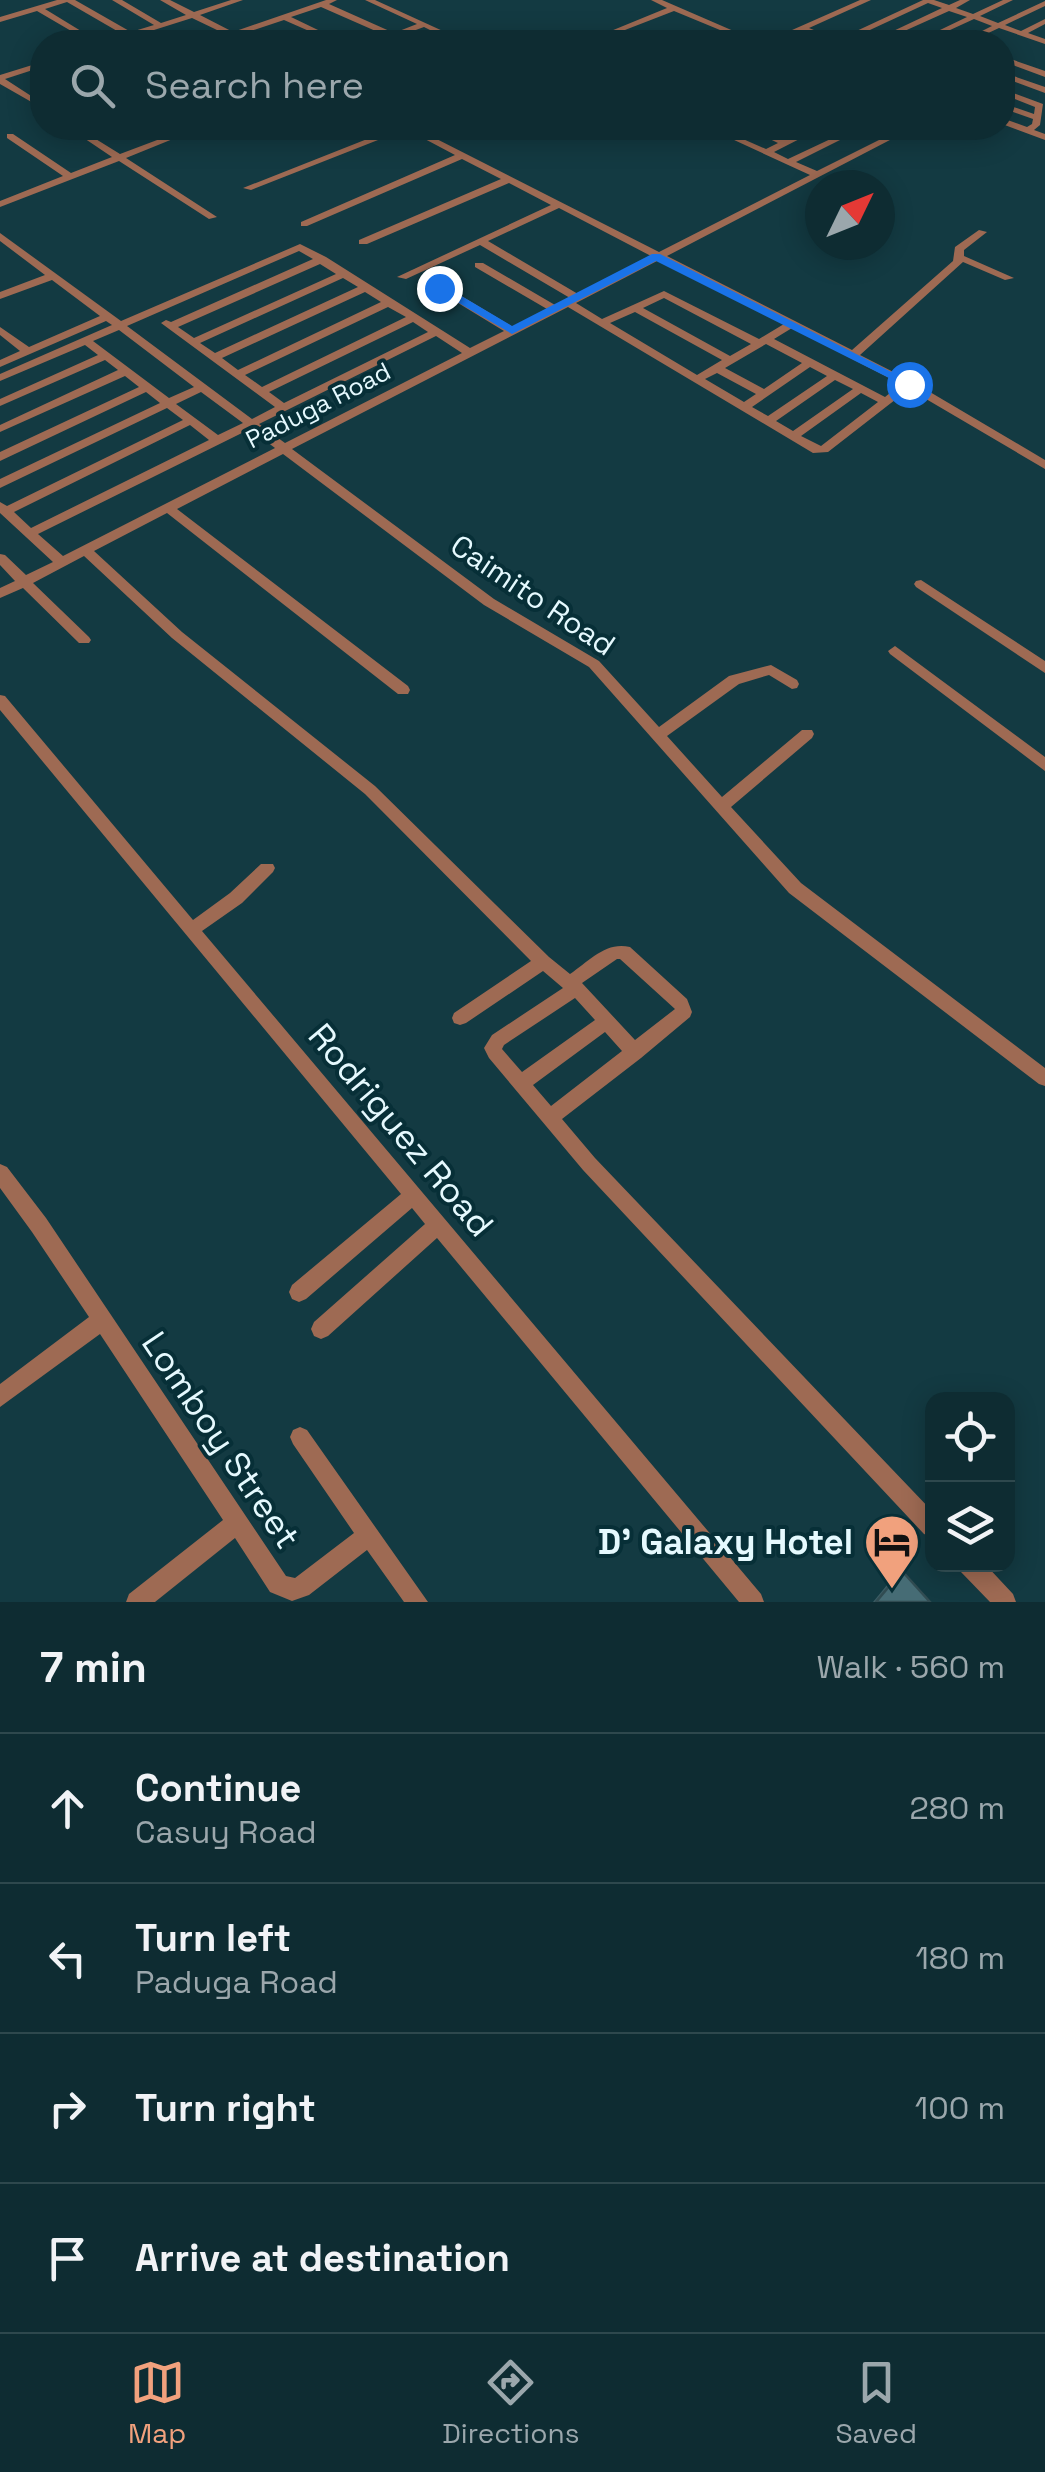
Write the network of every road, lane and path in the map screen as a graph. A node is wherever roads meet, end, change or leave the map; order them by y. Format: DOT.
graph roads {
  1 [pos="14,0"];
  2 [pos="67,0"];
  3 [pos="116,0"];
  4 [pos="164,0"];
  5 [pos="239,0"];
  6 [pos="333,0"];
  7 [pos="369,0"];
  8 [pos="655,0"];
  9 [pos="868,0"];
  10 [pos="928,0"];
  11 [pos="966,0"];
  12 [pos="1009,0"];
  13 [pos="1037,0"];
  14 [pos="1045,3"];
  15 [pos="322,4"];
  16 [pos="674,8"];
  17 [pos="950,8"];
  18 [pos="35,9"];
  19 [pos="192,15"];
  20 [pos="974,16"];
  21 [pos="284,17"];
  22 [pos="0,20"];
  23 [pos="819,20"];
  24 [pos="425,24"];
  25 [pos="160,25"];
  26 [pos="1042,25"];
  27 [pos="999,26"];
  28 [pos="802,28"];
  29 [pos="73,30"];
  30 [pos="120,30"];
  31 [pos="146,30"];
  32 [pos="222,30"];
  33 [pos="246,30"];
  34 [pos="313,30"];
  35 [pos="380,30"];
  36 [pos="410,30"];
  37 [pos="437,30"];
  38 [pos="618,30"];
  39 [pos="726,30"];
  40 [pos="798,30"];
  41 [pos="807,30"];
  42 [pos="844,30"];
  43 [pos="863,30"];
  44 [pos="902,30"];
  45 [pos="944,30"];
  46 [pos="990,30"];
  47 [pos="1010,30"];
  48 [pos="1015,32"];
  49 [pos="1021,34"];
  50 [pos="1045,42"];
  51 [pos="1015,63"];
  52 [pos="30,68"];
  53 [pos="1045,74"];
  54 [pos="0,79"];
  55 [pos="1015,79"];
  56 [pos="1045,90"];
  57 [pos="1015,96"];
  58 [pos="30,98"];
  59 [pos="1015,110"];
  60 [pos="1037,118"];
  61 [pos="1015,126"];
  62 [pos="1028,131"];
  63 [pos="10,136"];
  64 [pos="1045,137"];
  65 [pos="91,140"];
  66 [pos="165,140"];
  67 [pos="371,140"];
  68 [pos="436,140"];
  69 [pos="740,140"];
  70 [pos="779,140"];
  71 [pos="792,140"];
  72 [pos="831,140"];
  73 [pos="874,140"];
  74 [pos="882,140"];
  75 [pos="878,142"];
  76 [pos="786,143"];
  77 [pos="767,152"];
  78 [pos="462,155"];
  79 [pos="119,158"];
  80 [pos="789,162"];
  81 [pos="806,170"];
  82 [pos="823,170"];
  83 [pos="70,177"];
  84 [pos="805,179"];
  85 [pos="509,180"];
  86 [pos="248,188"];
  87 [pos="0,204"];
  88 [pos="558,205"];
  89 [pos="212,218"];
  90 [pos="304,224"];
  91 [pos="982,232"];
  92 [pos="480,241"];
  93 [pos="4,242"];
  94 [pos="364,242"];
  95 [pos="656,256"];
  96 [pos="960,258"];
  97 [pos="322,259"];
  98 [pos="478,265"];
  99 [pos="345,274"];
  100 [pos="54,275"];
  101 [pos="402,277"];
  102 [pos="1009,278"];
  103 [pos="367,288"];
  104 [pos="439,288"];
  105 [pos="0,296"];
  106 [pos="390,302"];
  107 [pos="566,303"];
  108 [pos="634,307"];
  109 [pos="151,311"];
  110 [pos="415,317"];
  111 [pos="114,321"];
  112 [pos="604,322"];
  113 [pos="792,324"];
  114 [pos="171,326"];
  115 [pos="0,330"];
  116 [pos="438,331"];
  117 [pos="512,331"];
  118 [pos="85,340"];
  119 [pos="762,341"];
  120 [pos="193,342"];
  121 [pos="28,352"];
  122 [pos="470,353"];
  123 [pos="852,355"];
  124 [pos="105,356"];
  125 [pos="215,357"];
  126 [pos="730,360"];
  127 [pos="810,363"];
  128 [pos="0,364"];
  129 [pos="717,368"];
  130 [pos="126,371"];
  131 [pos="238,374"];
  132 [pos="834,376"];
  133 [pos="0,378"];
  134 [pos="700,378"];
  135 [pos="909,384"];
  136 [pos="202,387"];
  137 [pos="148,388"];
  138 [pos="860,389"];
  139 [pos="262,391"];
  140 [pos="764,394"];
  141 [pos="884,401"];
  142 [pos="0,403"];
  143 [pos="170,403"];
  144 [pos="744,407"];
  145 [pos="284,408"];
  146 [pos="191,420"];
  147 [pos="768,420"];
  148 [pos="250,424"];
  149 [pos="0,429"];
  150 [pos="794,435"];
  151 [pos="218,441"];
  152 [pos="283,448"];
  153 [pos="0,457"];
  154 [pos="1045,465"];
  155 [pos="0,484"];
  156 [pos="3,508"];
  157 [pos="168,508"];
  158 [pos="31,533"];
  159 [pos="86,550"];
  160 [pos="0,558"];
  161 [pos="62,563"];
  162 [pos="22,584"];
  163 [pos="920,584"];
  164 [pos="0,594"];
  165 [pos="84,640"];
  166 [pos="895,652"];
  167 [pos="1045,668"];
  168 [pos="792,684"];
  169 [pos="403,690"];
  170 [pos="0,700"];
  171 [pos="658,734"];
  172 [pos="807,734"];
  173 [pos="1045,765"];
  174 [pos="722,806"];
  175 [pos="267,868"];
  176 [pos="191,930"];
  177 [pos="543,962"];
  178 [pos="573,985"];
  179 [pos="460,1018"];
  180 [pos="607,1020"];
  181 [pos="634,1052"];
  182 [pos="1045,1078"];
  183 [pos="520,1084"];
  184 [pos="550,1118"];
  185 [pos="0,1173"];
  186 [pos="413,1194"];
  187 [pos="438,1224"];
  188 [pos="298,1292"];
  189 [pos="102,1320"];
  190 [pos="321,1329"];
  191 [pos="0,1397"];
  192 [pos="300,1436"];
  193 [pos="925,1519"];
  194 [pos="235,1524"];
  195 [pos="369,1534"];
  196 [pos="977,1572"];
  197 [pos="137,1602"];
  198 [pos="416,1602"];
  199 [pos="753,1602"];
  200 [pos="1005,1602"];
  1 -- 18 [label="street"];
  2 -- 18 [label="street"];
  2 -- 30 [label="street"];
  3 -- 25 [label="street"];
  4 -- 19 [label="street"];
  5 -- 19 [label="street"];
  6 -- 15 [label="street"];
  7 -- 24 [label="street"];
  8 -- 16 [label="street"];
  9 -- 23 [label="street"];
  10 -- 17 [label="street"];
  10 -- 43 [label="street"];
  11 -- 17 [label="street"];
  12 -- 20 [label="street"];
  13 -- 14 [label="street"];
  14 -- 27 [label="street"];
  15 -- 21 [label="street"];
  15 -- 35 [label="street"];
  16 -- 38 [label="street"];
  16 -- 39 [label="street"];
  17 -- 20 [label="street"];
  17 -- 44 [label="street"];
  18 -- 22 [label="street"];
  18 -- 29 [label="street"];
  19 -- 25 [label="street"];
  19 -- 32 [label="street"];
  20 -- 27 [label="street"];
  20 -- 45 [label="street"];
  21 -- 33 [label="street"];
  21 -- 34 [label="street"];
  23 -- 28 [label="street"];
  23 -- 42 [label="street"];
  24 -- 36 [label="street"];
  24 -- 37 [label="street"];
  25 -- 31 [label="street"];
  26 -- 49 [label="street"];
  27 -- 46 [label="street"];
  27 -- 47 [label="street"];
  28 -- 40 [label="street"];
  28 -- 41 [label="street"];
  48 -- 49 [label="street"];
  49 -- 50 [label="street"];
  51 -- 53 [label="street"];
  52 -- 54 [label="street"];
  54 -- 58 [label="street"];
  55 -- 56 [label="street"];
  57 -- 60 [label="street"];
  59 -- 60 [label="street"];
  60 -- 62 [label="street"];
  61 -- 62 [label="street"];
  62 -- 64 [label="street"];
  63 -- 83 [label="street"];
  65 -- 79 [label="street"];
  66 -- 79 [label="street"];
  67 -- 86 [label="street"];
  68 -- 78 [label="street"];
  69 -- 77 [label="street"];
  70 -- 76 [label="street"];
  71 -- 76 [label="street"];
  72 -- 80 [label="street"];
  73 -- 75 [label="street"];
  74 -- 75 [label="street, Paduga Road"];
  75 -- 82 [label="street, Paduga Road"];
  76 -- 77 [label="street"];
  77 -- 80 [label="street"];
  78 -- 85 [label="street"];
  78 -- 90 [label="street"];
  79 -- 83 [label="street"];
  79 -- 89 [label="street"];
  80 -- 81 [label="street"];
  83 -- 87 [label="street"];
  84 -- 95 [label="street, Paduga Road"];
  85 -- 88 [label="street"];
  85 -- 94 [label="street"];
  88 -- 92 [label="street"];
  88 -- 95 [label="street"];
  91 -- 96 [label="street"];
  92 -- 101 [label="street"];
  92 -- 107 [label="street"];
  93 -- 100 [label="street, Caimito Road"];
  95 -- 107 [label="street, Paduga Road"];
  95 -- 113 [label="street"];
  96 -- 102 [label="street"];
  96 -- 123 [label="street"];
  97 -- 99 [label="street"];
  97 -- 109 [label="street"];
  97 -- 114 [label="street"];
  98 -- 107 [label="street"];
  99 -- 103 [label="street"];
  99 -- 120 [label="street"];
  100 -- 105 [label="street"];
  100 -- 111 [label="street, Caimito Road"];
  103 -- 106 [label="street"];
  103 -- 125 [label="street"];
  104 -- 117 [label="street"];
  106 -- 110 [label="street"];
  106 -- 131 [label="street"];
  107 -- 112 [label="street"];
  107 -- 117 [label="street, Paduga Road"];
  108 -- 112 [label="street"];
  108 -- 119 [label="street"];
  108 -- 126 [label="street"];
  109 -- 111 [label="street"];
  109 -- 114 [label="street"];
  110 -- 116 [label="street"];
  110 -- 139 [label="street"];
  111 -- 118 [label="street"];
  111 -- 121 [label="street"];
  111 -- 136 [label="street, Caimito Road"];
  112 -- 134 [label="street"];
  113 -- 119 [label="street"];
  113 -- 123 [label="street"];
  114 -- 120 [label="street"];
  115 -- 121 [label="street"];
  116 -- 122 [label="street"];
  116 -- 145 [label="street"];
  117 -- 122 [label="street, Paduga Road"];
  118 -- 124 [label="street"];
  118 -- 133 [label="street"];
  119 -- 126 [label="street"];
  119 -- 127 [label="street"];
  120 -- 125 [label="street"];
  121 -- 128 [label="street"];
  122 -- 152 [label="street, Paduga Road"];
  123 -- 135 [label="street"];
  124 -- 130 [label="street"];
  124 -- 142 [label="street"];
  125 -- 131 [label="street"];
  126 -- 129 [label="street"];
  127 -- 132 [label="street"];
  127 -- 140 [label="street"];
  129 -- 134 [label="street"];
  129 -- 140 [label="street"];
  130 -- 137 [label="street"];
  130 -- 149 [label="street"];
  131 -- 139 [label="street"];
  132 -- 138 [label="street"];
  132 -- 147 [label="street"];
  134 -- 144 [label="street"];
  135 -- 141 [label="street"];
  135 -- 154 [label="street"];
  136 -- 143 [label="street"];
  136 -- 148 [label="street, Caimito Road"];
  137 -- 143 [label="street"];
  137 -- 153 [label="street"];
  138 -- 141 [label="street"];
  138 -- 150 [label="street"];
  139 -- 145 [label="street"];
  140 -- 144 [label="street"];
  141 -- 150 [label="street"];
  143 -- 146 [label="street"];
  143 -- 155 [label="street"];
  144 -- 147 [label="street"];
  145 -- 148 [label="street"];
  146 -- 151 [label="street"];
  146 -- 156 [label="street"];
  147 -- 150 [label="street"];
  148 -- 151 [label="street"];
  148 -- 152 [label="street, Caimito Road"];
  151 -- 158 [label="street"];
  152 -- 157 [label="street, Paduga Road"];
  152 -- 171 [label="street, Caimito Road"];
  156 -- 158 [label="street"];
  157 -- 159 [label="street, Paduga Road"];
  157 -- 169 [label="street"];
  158 -- 161 [label="street"];
  159 -- 161 [label="street, Paduga Road"];
  159 -- 177 [label="street"];
  160 -- 162 [label="street"];
  161 -- 162 [label="street, Paduga Road"];
  162 -- 164 [label="street, Paduga Road"];
  162 -- 165 [label="street"];
  163 -- 167 [label="street"];
  166 -- 173 [label="street"];
  168 -- 171 [label="street"];
  170 -- 176 [label="street, Rodriguez Road"];
  171 -- 174 [label="street, Caimito Road"];
  172 -- 174 [label="street"];
  174 -- 182 [label="street, Caimito Road"];
  175 -- 176 [label="street"];
  176 -- 186 [label="street, Rodriguez Road"];
  177 -- 178 [label="street"];
  177 -- 179 [label="street"];
  178 -- 180 [label="street"];
  178 -- 181 [label="street"];
  178 -- 183 [label="street"];
  180 -- 181 [label="street"];
  180 -- 183 [label="street"];
  181 -- 184 [label="street"];
  183 -- 184 [label="street"];
  184 -- 193 [label="street"];
  185 -- 189 [label="street, Lomboy Street"];
  186 -- 187 [label="street, Rodriguez Road"];
  186 -- 188 [label="street"];
  187 -- 190 [label="street"];
  187 -- 199 [label="street, Rodriguez Road"];
  189 -- 191 [label="street"];
  189 -- 194 [label="street, Lomboy Street"];
  192 -- 195 [label="street"];
  194 -- 195 [label="street, Lomboy Street"];
  194 -- 197 [label="street"];
  195 -- 198 [label="street"];
  196 -- 200 [label="street"];
}
